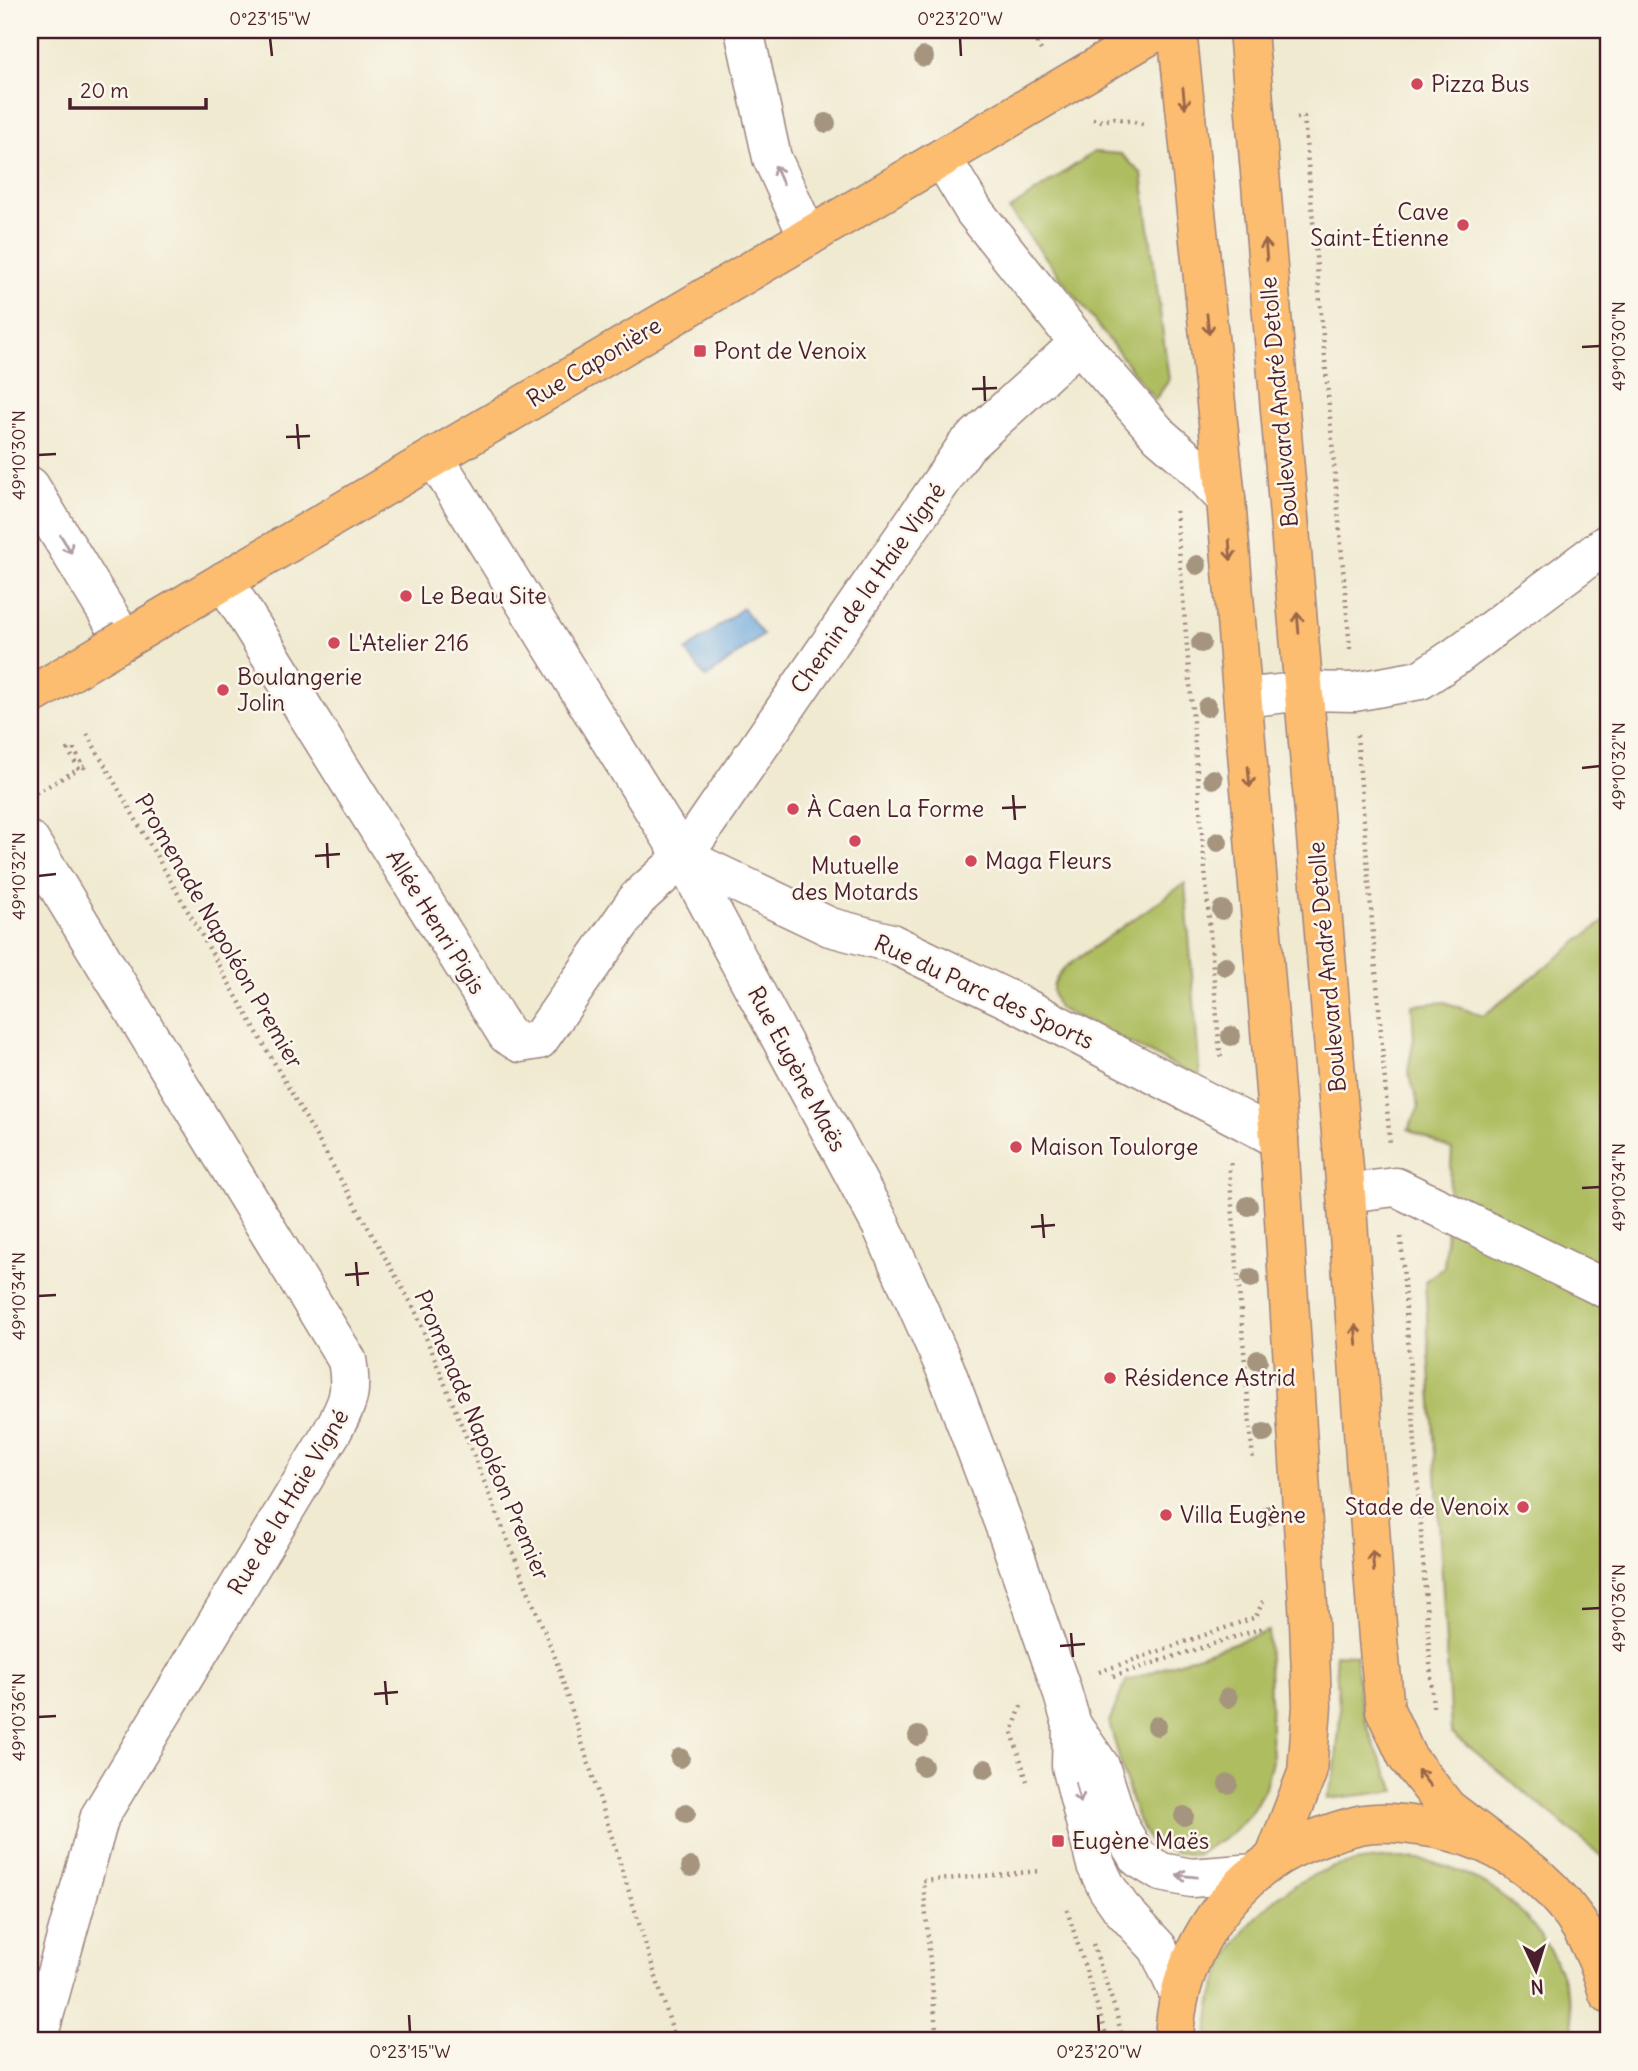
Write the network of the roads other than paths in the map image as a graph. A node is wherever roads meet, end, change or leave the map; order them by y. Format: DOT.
graph roads {
  1 [pos="744,30"];
  2 [pos="1159,30"];
  3 [pos="1177,30"];
  4 [pos="1248,30"];
  5 [pos="942,158"];
  6 [pos="808,237"];
  7 [pos="1079,343"];
  8 [pos="434,457"];
  9 [pos="30,486"];
  10 [pos="1226,499"];
  11 [pos="1608,543"];
  12 [pos="224,581"];
  13 [pos="124,640"];
  14 [pos="1304,691"];
  15 [pos="30,696"];
  16 [pos="1242,698"];
  17 [pos="30,841"];
  18 [pos="682,857"];
  19 [pos="1279,1139"];
  20 [pos="1346,1193"];
  21 [pos="1608,1290"];
  22 [pos="1072,1726"];
  23 [pos="1510,1856"];
  24 [pos="1264,1866"];
  25 [pos="1608,1993"];
  26 [pos="1179,1994"];
  27 [pos="37,2041"];
  28 [pos="1174,2041"];
  6 -- 1 [label="street, one-way"];
  2 -- 5 [label="main road, Rue Caponière"];
  3 -- 10 [label="main road, one-way"];
  14 -- 4 [label="main road, Boulevard André Detolle, one-way"];
  5 -- 6 [label="main road, Rue Caponière"];
  5 -- 7 [label="street"];
  6 -- 8 [label="main road, Rue Caponière"];
  7 -- 10 [label="street"];
  7 -- 18 [label="street, Chemin de la Haie Vigné"];
  8 -- 12 [label="main road, Rue Caponière"];
  8 -- 18 [label="street, Rue Eugène Maës"];
  9 -- 13 [label="street, one-way"];
  10 -- 16 [label="main road, one-way"];
  11 -- 14 [label="street"];
  12 -- 13 [label="main road, Rue Caponière"];
  12 -- 18 [label="street, Allée Henri Pigis"];
  13 -- 15 [label="main road, Rue Caponière, bridge"];
  14 -- 16 [label="street"];
  14 -- 20 [label="main road, Boulevard André Detolle"];
  16 -- 19 [label="main road, one-way"];
  17 -- 27 [label="street, Rue de la Haie Vigné"];
  18 -- 19 [label="street, Rue du Parc des Sports"];
  18 -- 22 [label="street, Rue Eugène Maës"];
  19 -- 24 [label="main road"];
  20 -- 21 [label="street"];
  23 -- 20 [label="main road, Boulevard André Detolle, one-way"];
  24 -- 22 [label="street, Rue Eugène Maës, one-way"];
  22 -- 26 [label="street, Rue Eugène Maës, one-way"];
  23 -- 24 [label="main road"];
  23 -- 25 [label="main road"];
  24 -- 26 [label="main road"];
  26 -- 28 [label="main road"];
}
